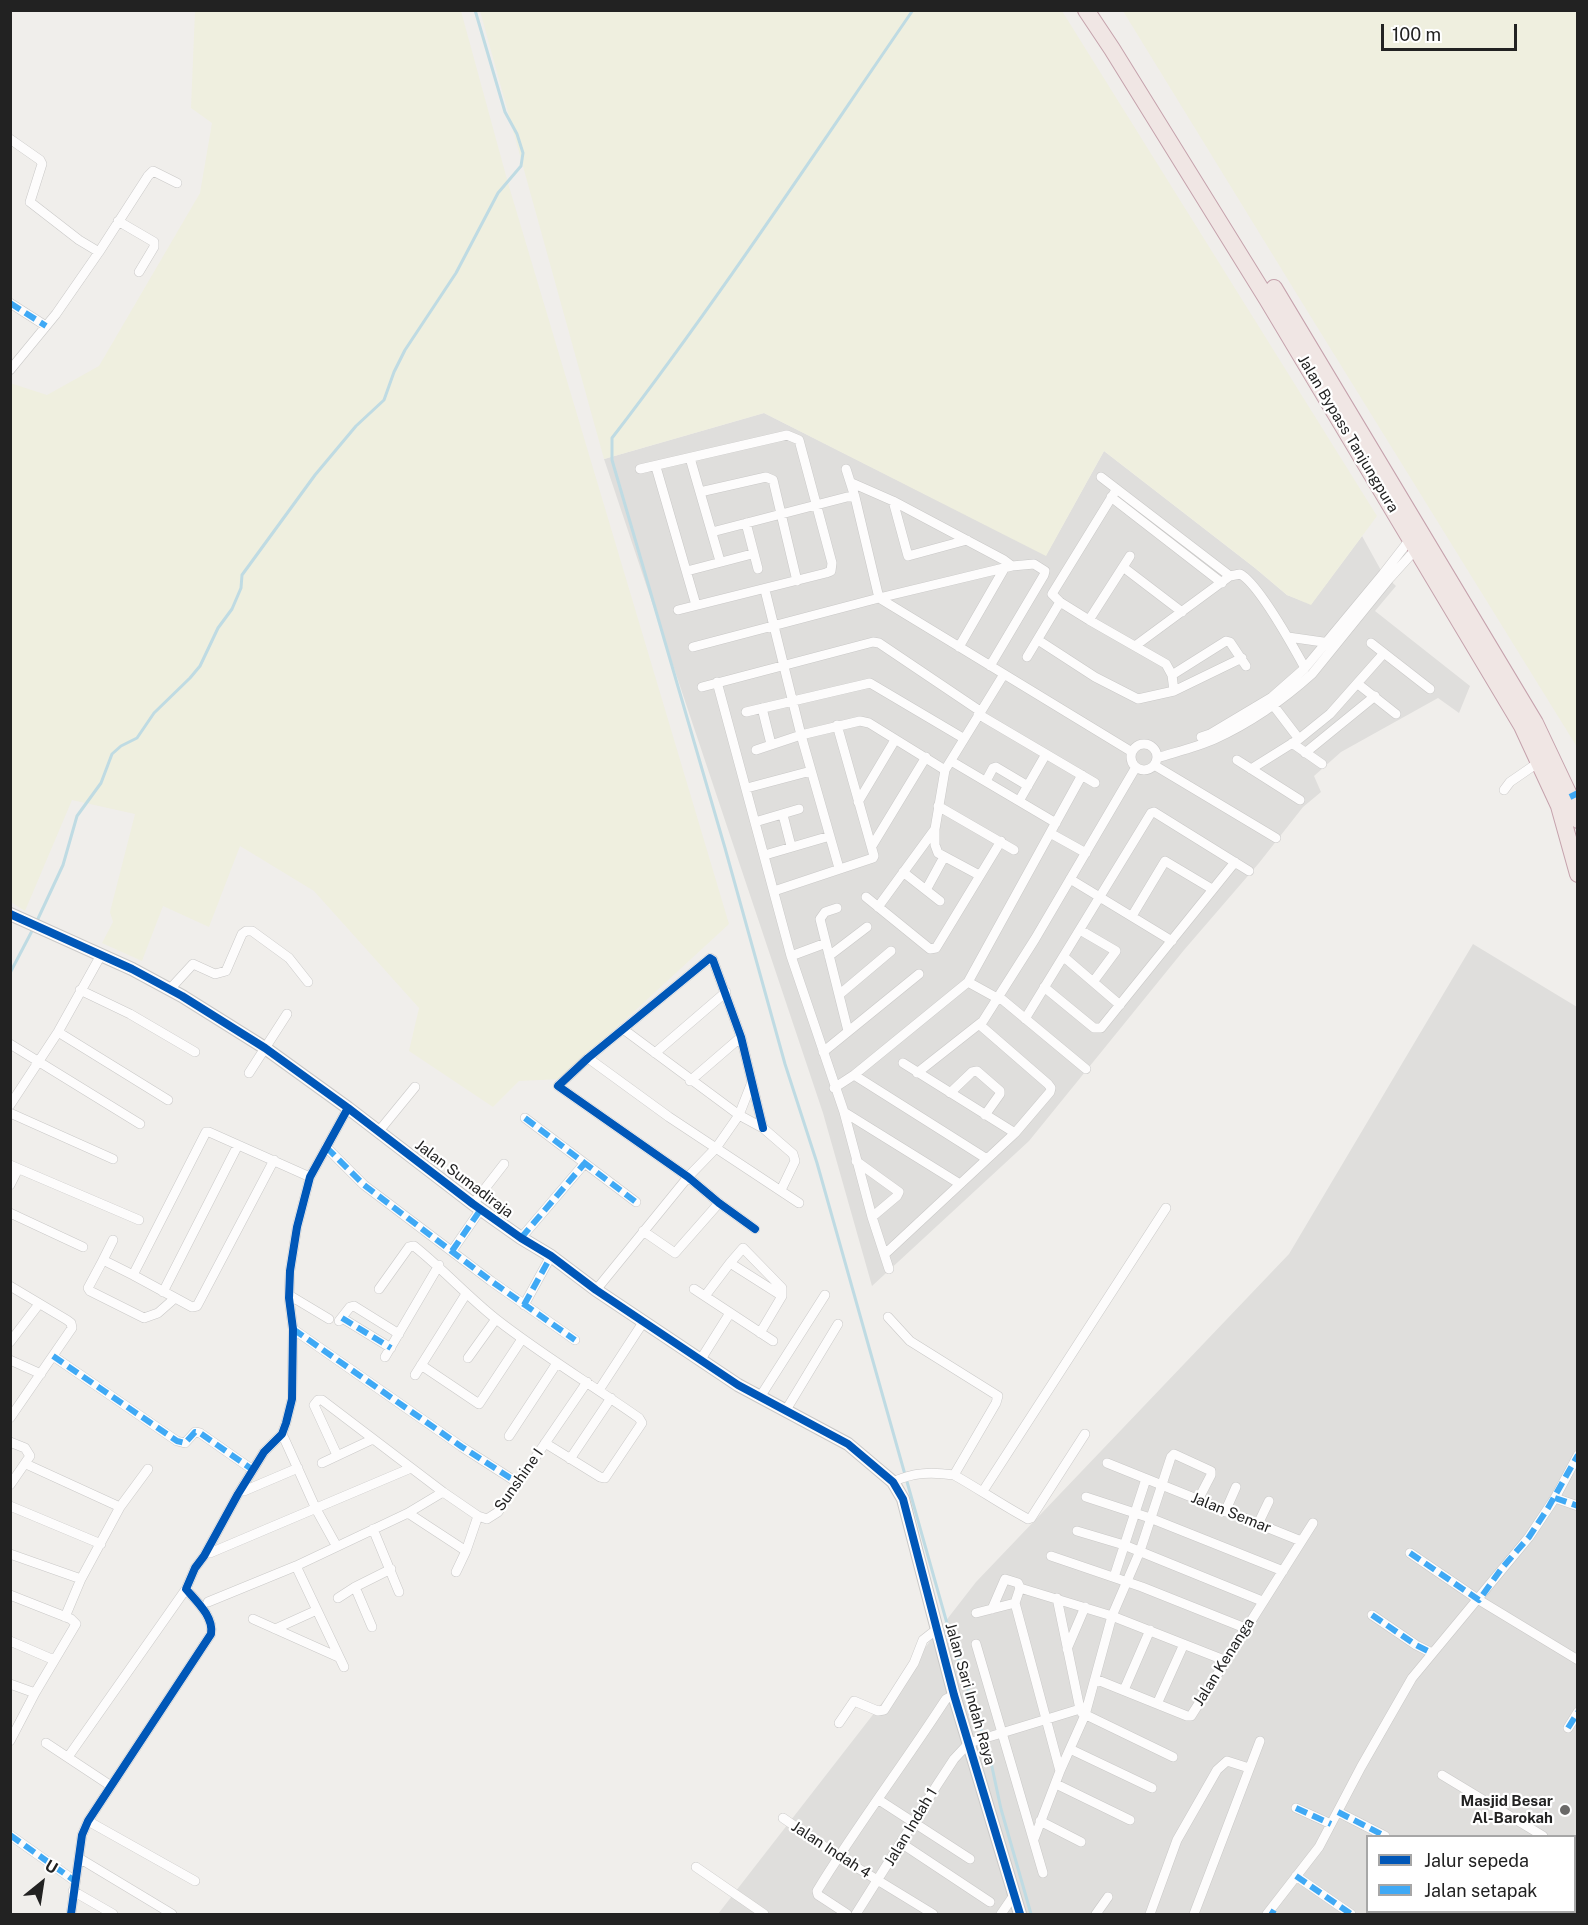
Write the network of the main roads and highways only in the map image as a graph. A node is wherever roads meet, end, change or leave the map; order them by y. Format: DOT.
graph roads {
  1 [pos="1086,10"];
  2 [pos="1098,10"];
  3 [pos="1574,795"];
  4 [pos="1578,820"];
  5 [pos="1578,874"];
  1 -- 5 [label="highway, Jalan Bypass Tanjungpura"];
  2 -- 3 [label="highway, Jalan Bypass Tanjungpura"];
  3 -- 4 [label="highway, Jalan Bypass Tanjungpura"];
}
